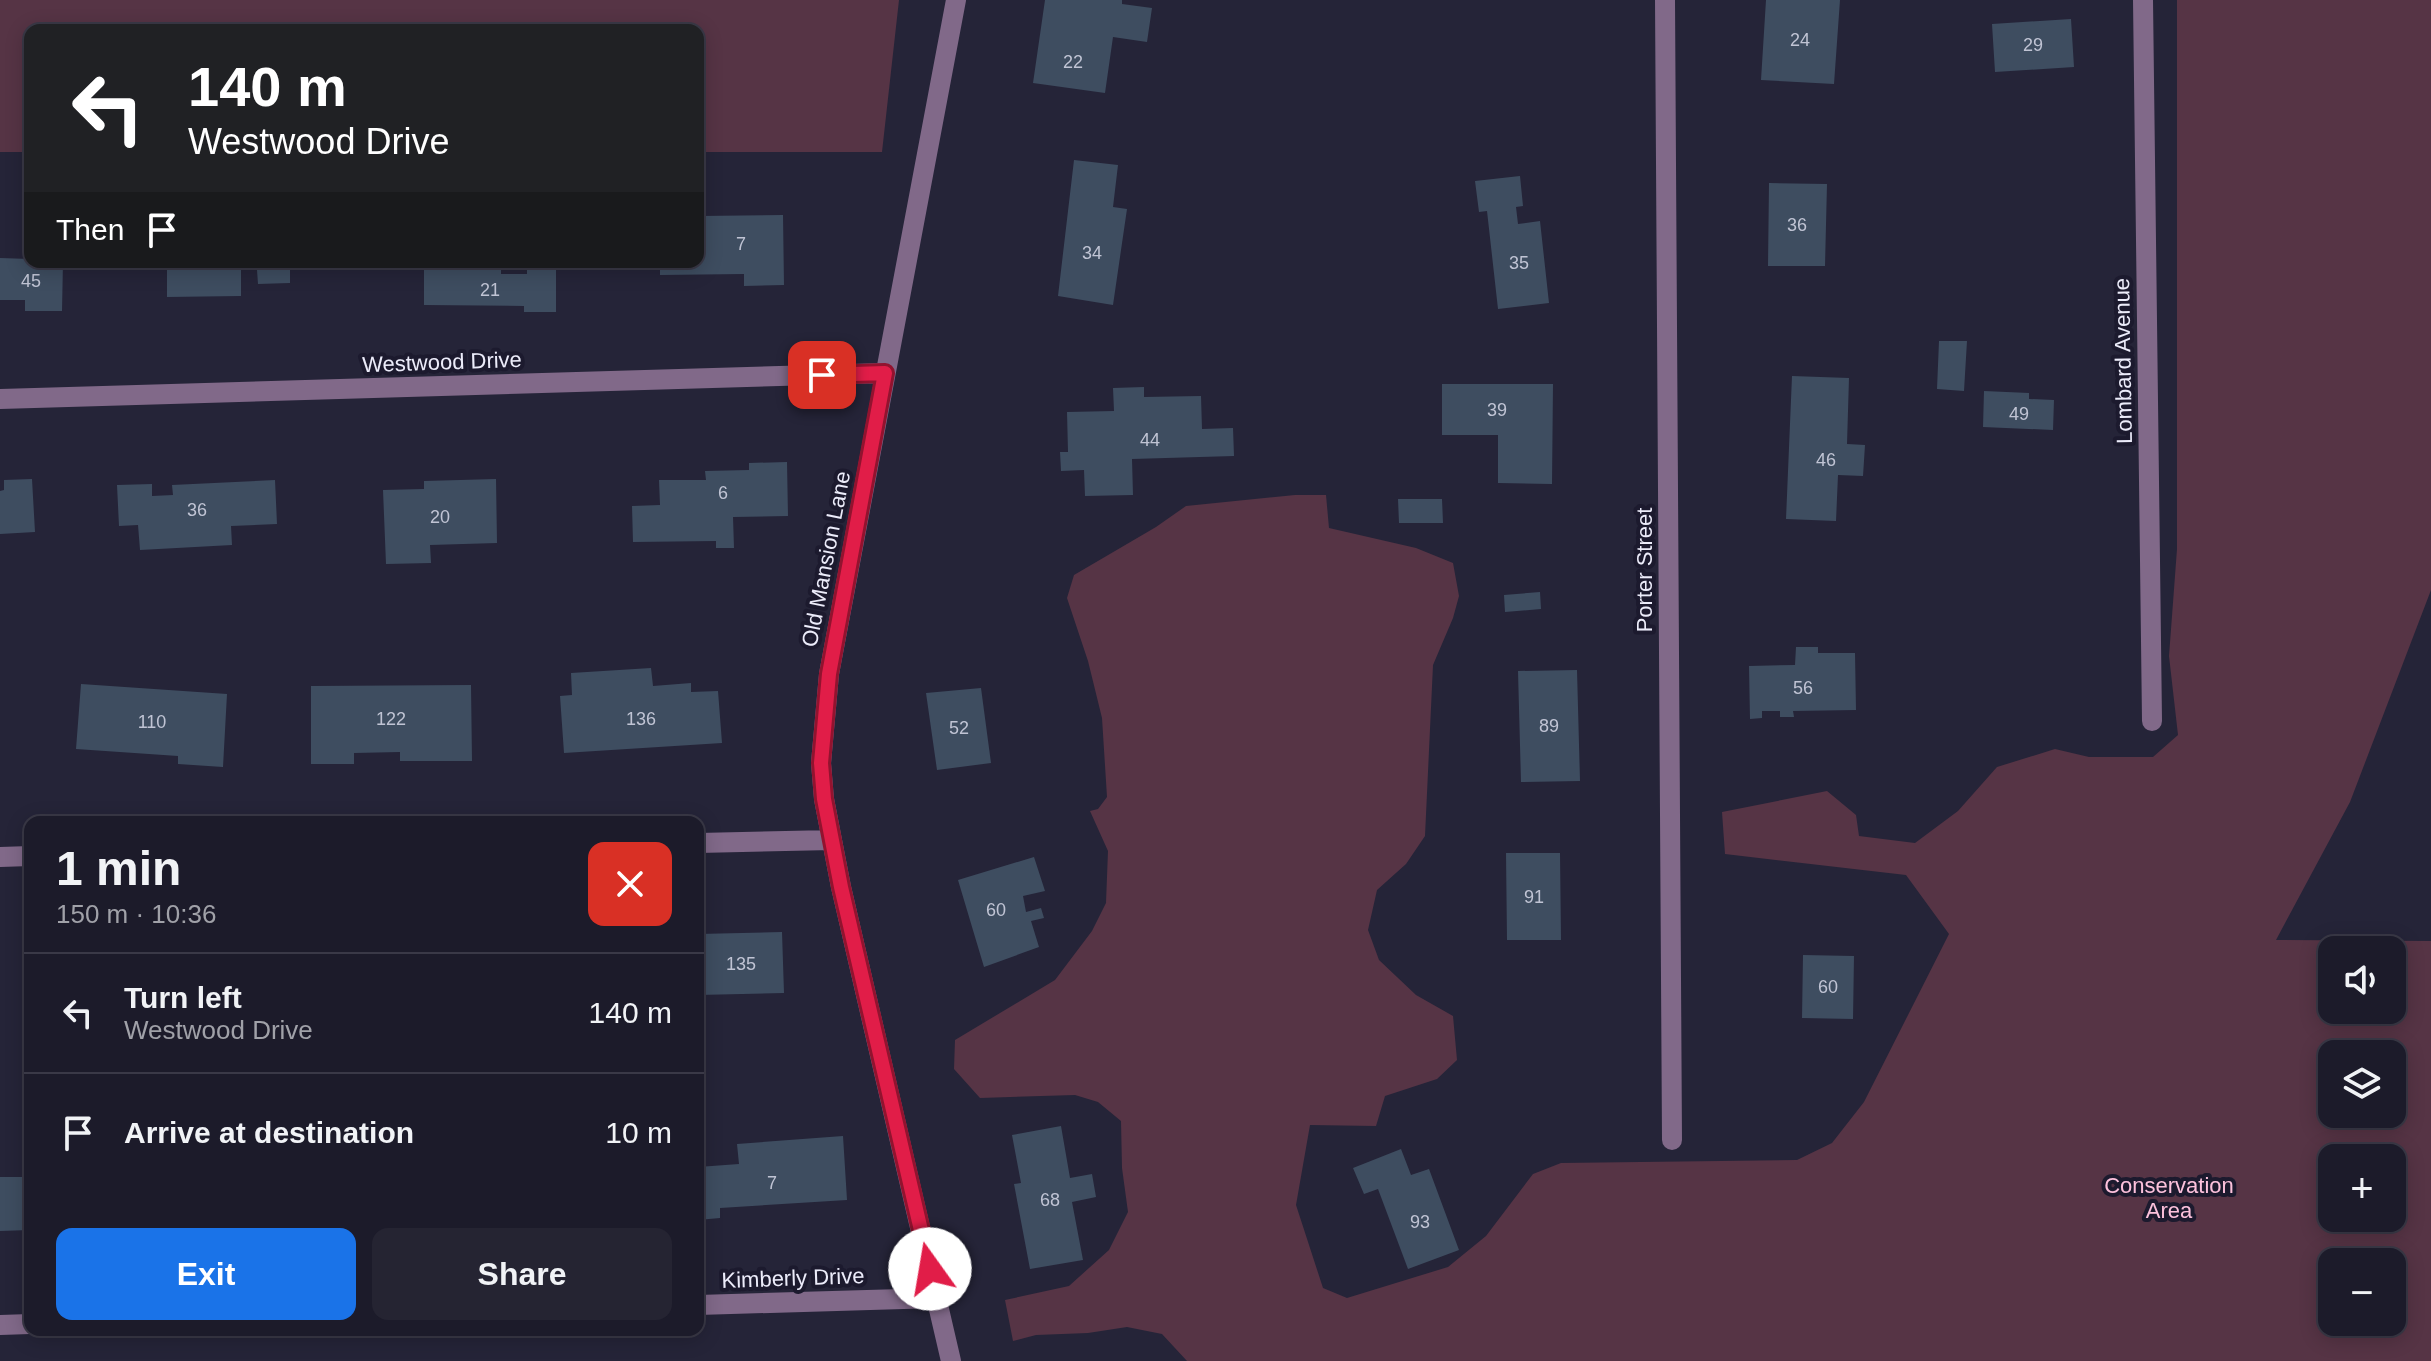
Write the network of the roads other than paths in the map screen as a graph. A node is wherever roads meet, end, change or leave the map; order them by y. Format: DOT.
graph roads {
  1 [pos="956,0"];
  2 [pos="1665,0"];
  3 [pos="2143,0"];
  4 [pos="885,373"];
  5 [pos="0,399"];
  6 [pos="2152,721"];
  7 [pos="832,840"];
  8 [pos="704,843"];
  9 [pos="24,856"];
  10 [pos="0,857"];
  11 [pos="1672,1140"];
  12 [pos="937,1298"];
  13 [pos="704,1305"];
  14 [pos="24,1324"];
  15 [pos="0,1325"];
  16 [pos="951,1361"];
  1 -- 4 [label="street, Old Mansion Lane"];
  2 -- 11 [label="street, Porter Street"];
  3 -- 6 [label="street, Lombard Avenue"];
  4 -- 5 [label="street, Westwood Drive"];
  4 -- 7 [label="street, Old Mansion Lane"];
  7 -- 8 [label="street"];
  7 -- 12 [label="street, Old Mansion Lane"];
  9 -- 10 [label="street"];
  12 -- 13 [label="street, Kimberly Drive"];
  12 -- 16 [label="street, Old Mansion Lane"];
  14 -- 15 [label="street"];
}
